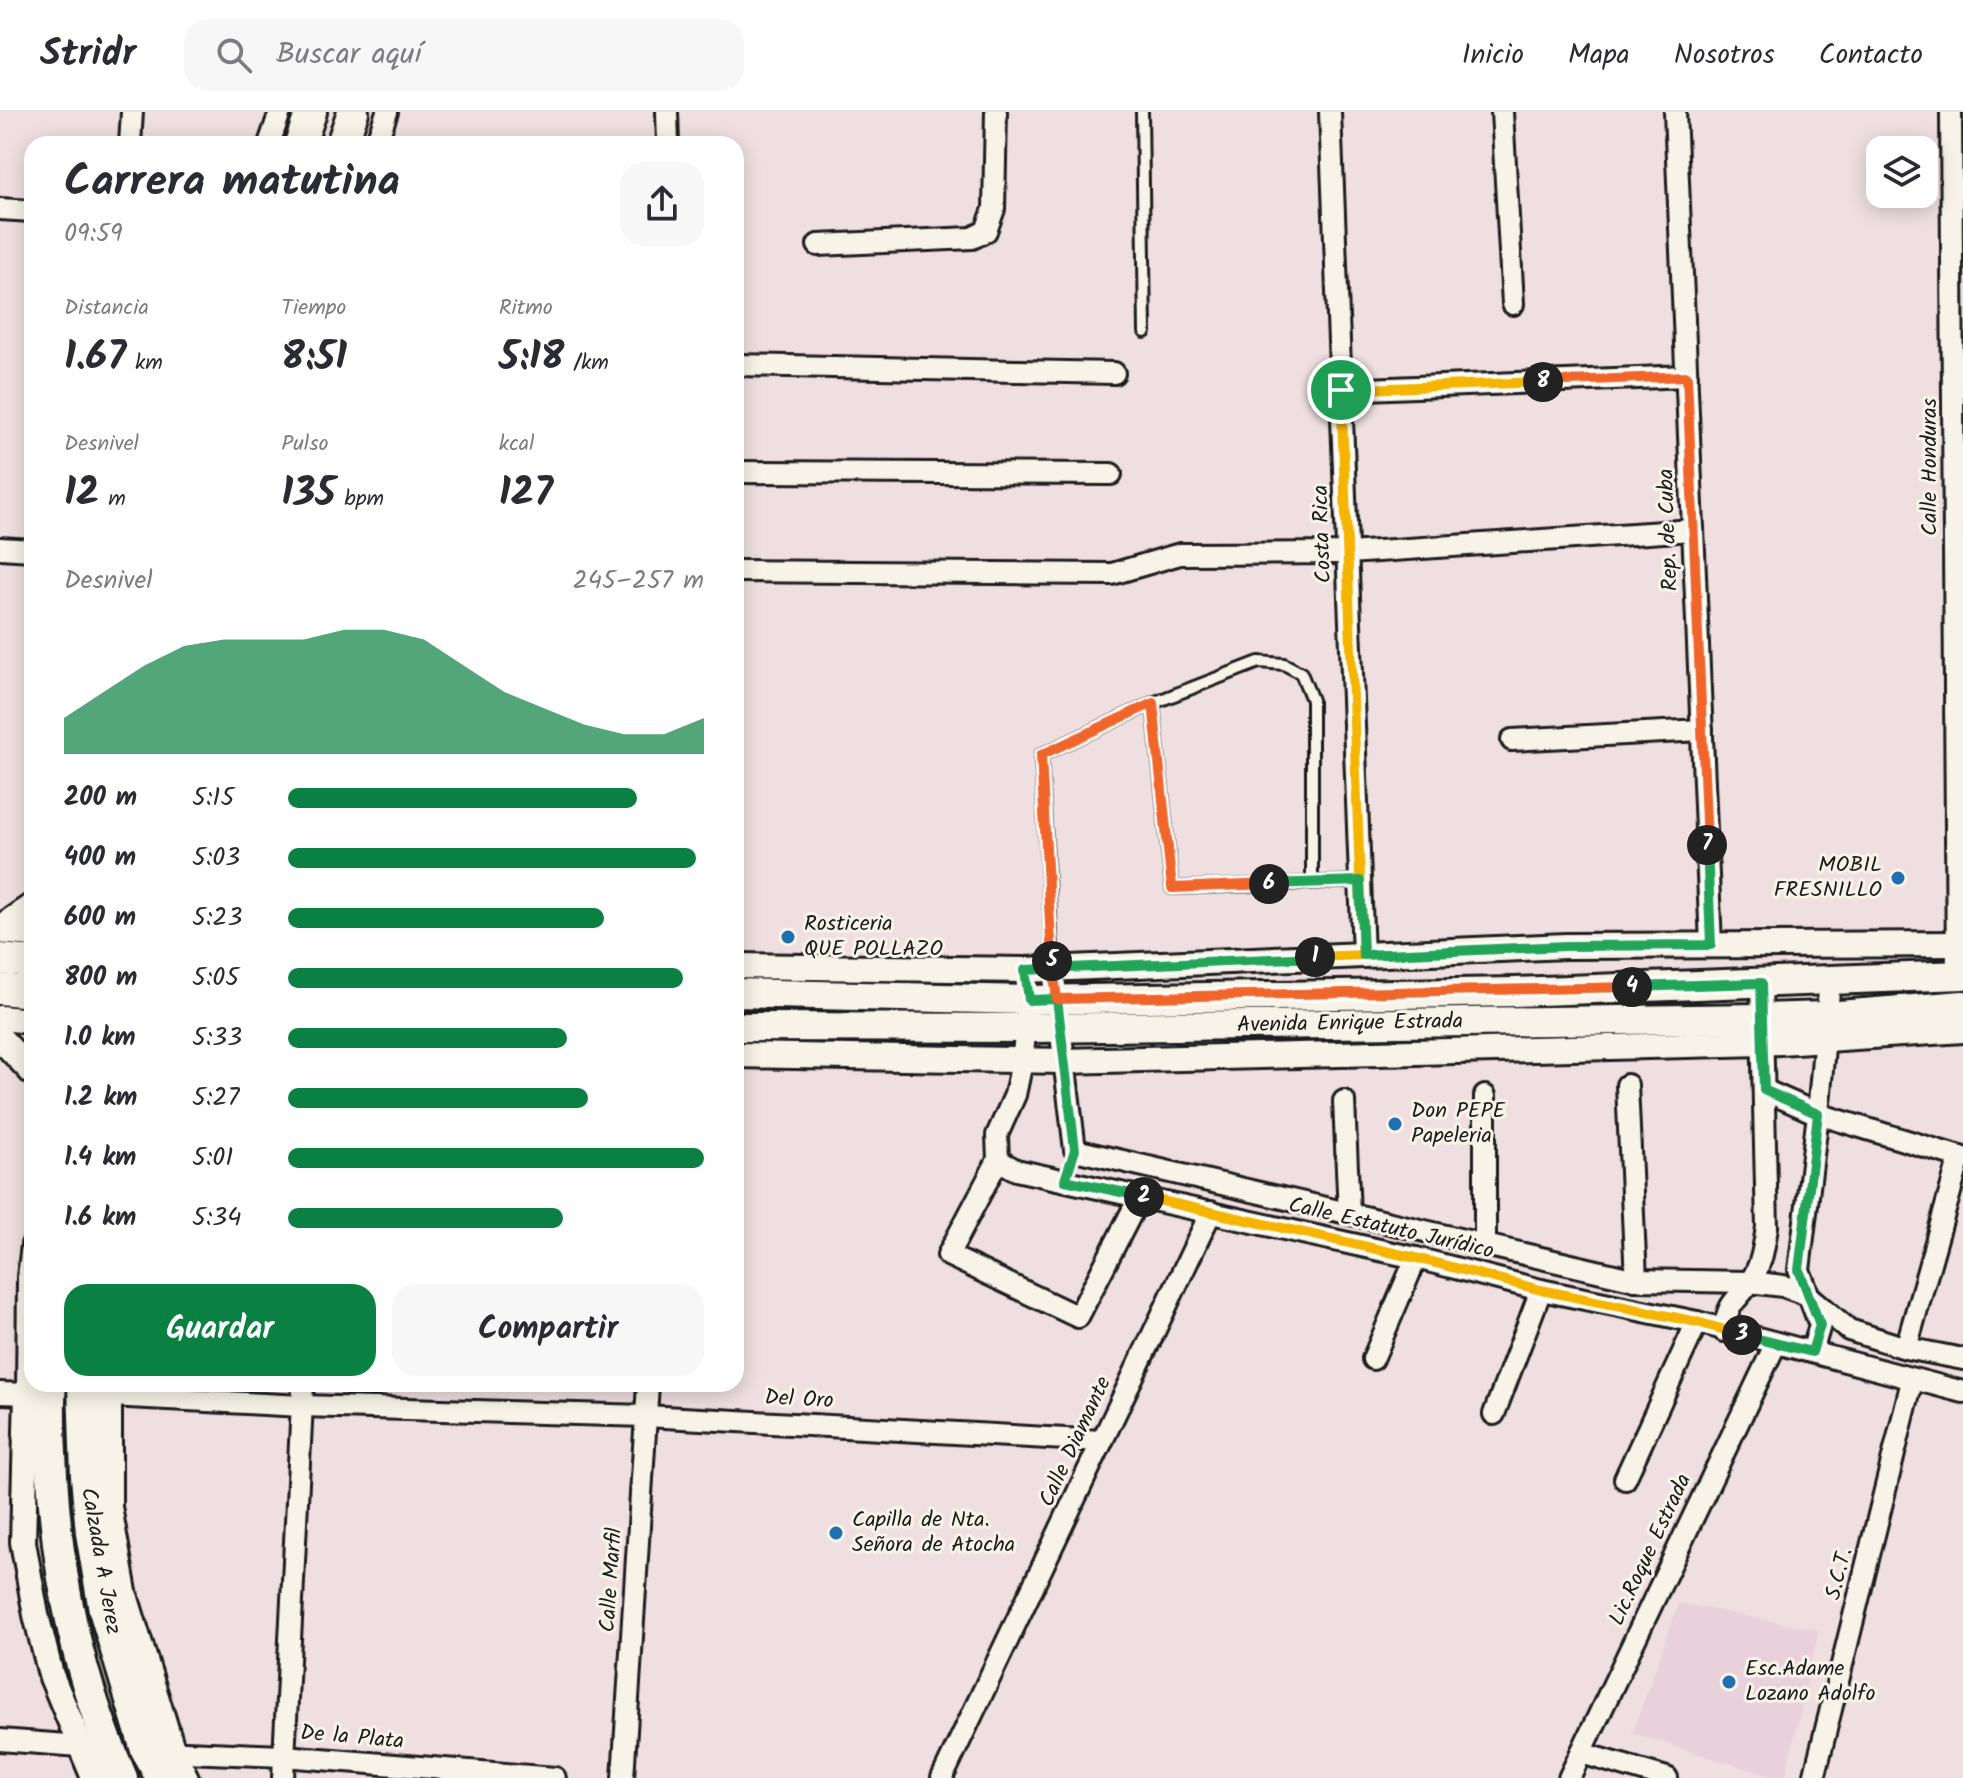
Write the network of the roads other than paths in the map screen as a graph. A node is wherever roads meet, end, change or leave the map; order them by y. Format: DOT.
graph roads {
  1 [pos="132,112"];
  2 [pos="280,112"];
  3 [pos="311,112"];
  4 [pos="353,112"];
  5 [pos="387,112"];
  6 [pos="667,112"];
  7 [pos="996,112"];
  8 [pos="1142,112"];
  9 [pos="1330,112"];
  10 [pos="1502,112"];
  11 [pos="1675,112"];
  12 [pos="1954,115"];
  13 [pos="130,136"];
  14 [pos="272,136"];
  15 [pos="303,136"];
  16 [pos="345,136"];
  17 [pos="379,136"];
  18 [pos="668,136"];
  19 [pos="0,209"];
  20 [pos="24,210"];
  21 [pos="818,245"];
  22 [pos="1513,304"];
  23 [pos="1145,332"];
  24 [pos="744,365"];
  25 [pos="1114,373"];
  26 [pos="1687,376"];
  27 [pos="1341,390"];
  28 [pos="744,472"];
  29 [pos="1111,474"];
  30 [pos="1693,530"];
  31 [pos="0,548"];
  32 [pos="24,550"];
  33 [pos="1348,553"];
  34 [pos="744,571"];
  35 [pos="1153,703"];
  36 [pos="1702,730"];
  37 [pos="1512,740"];
  38 [pos="1960,808"];
  39 [pos="1360,881"];
  40 [pos="1312,883"];
  41 [pos="24,912"];
  42 [pos="0,930"];
  43 [pos="24,933"];
  44 [pos="1960,944"];
  45 [pos="1711,945"];
  46 [pos="1363,955"];
  47 [pos="0,959"];
  48 [pos="24,961"];
  49 [pos="744,966"];
  50 [pos="1053,969"];
  51 [pos="1025,970"];
  52 [pos="1960,975"];
  53 [pos="1830,980"];
  54 [pos="1761,983"];
  55 [pos="0,989"];
  56 [pos="24,991"];
  57 [pos="744,993"];
  58 [pos="1043,1000"];
  59 [pos="1963,1005"];
  60 [pos="0,1018"];
  61 [pos="24,1020"];
  62 [pos="744,1027"];
  63 [pos="876,1028"];
  64 [pos="1026,1028"];
  65 [pos="1060,1028"];
  66 [pos="1826,1028"];
  67 [pos="1762,1030"];
  68 [pos="1963,1030"];
  69 [pos="0,1038"];
  70 [pos="744,1055"];
  71 [pos="875,1059"];
  72 [pos="1064,1061"];
  73 [pos="1022,1062"];
  74 [pos="24,1064"];
  75 [pos="1627,1085"];
  76 [pos="1764,1090"];
  77 [pos="1485,1096"];
  78 [pos="1344,1101"];
  79 [pos="1818,1114"];
  80 [pos="1075,1150"];
  81 [pos="1962,1158"];
  82 [pos="998,1160"];
  83 [pos="1065,1180"];
  84 [pos="1140,1196"];
  85 [pos="1211,1212"];
  86 [pos="1349,1214"];
  87 [pos="1485,1246"];
  88 [pos="1416,1258"];
  89 [pos="1636,1280"];
  90 [pos="1750,1282"];
  91 [pos="1541,1290"];
  92 [pos="1808,1295"];
  93 [pos="1697,1322"];
  94 [pos="1724,1331"];
  95 [pos="1776,1343"];
  96 [pos="1906,1348"];
  97 [pos="1812,1352"];
  98 [pos="1373,1359"];
  99 [pos="1963,1359"];
  100 [pos="1912,1381"];
  101 [pos="24,1391"];
  102 [pos="39,1392"];
  103 [pos="39,1392"];
  104 [pos="100,1392"];
  105 [pos="146,1392"];
  106 [pos="303,1392"];
  107 [pos="648,1392"];
  108 [pos="1963,1392"];
  109 [pos="0,1393"];
  110 [pos="302,1406"];
  111 [pos="1494,1414"];
  112 [pos="646,1416"];
  113 [pos="1102,1441"];
  114 [pos="1625,1479"];
  115 [pos="0,1740"];
  116 [pos="80,1746"];
  117 [pos="1581,1753"];
  118 [pos="284,1756"];
  119 [pos="160,1760"];
  120 [pos="94,1778"];
  121 [pos="122,1778"];
  122 [pos="186,1778"];
  123 [pos="283,1778"];
  124 [pos="555,1778"];
  125 [pos="623,1778"];
  126 [pos="942,1778"];
  127 [pos="1569,1778"];
  128 [pos="1667,1778"];
  129 [pos="1814,1778"];
  1 -- 13 [label="street"];
  2 -- 14 [label="street"];
  3 -- 15 [label="main road"];
  4 -- 16 [label="main road"];
  5 -- 17 [label="street"];
  6 -- 18 [label="street"];
  7 -- 21 [label="street"];
  8 -- 23 [label="lane"];
  9 -- 27 [label="street, Costa Rica"];
  10 -- 22 [label="street"];
  11 -- 26 [label="street, Rep. de Cuba"];
  12 -- 38 [label="street, Calle Honduras"];
  19 -- 20 [label="street"];
  24 -- 25 [label="street"];
  26 -- 27 [label="street"];
  26 -- 30 [label="street, Rep. de Cuba"];
  27 -- 33 [label="street, Costa Rica"];
  28 -- 29 [label="street"];
  30 -- 33 [label="street"];
  30 -- 36 [label="street, Rep. de Cuba"];
  31 -- 32 [label="street"];
  33 -- 34 [label="street"];
  33 -- 39 [label="street, Costa Rica"];
  35 -- 40 [label="lane"];
  35 -- 40 [label="lane"];
  35 -- 50 [label="lane"];
  36 -- 37 [label="street"];
  36 -- 45 [label="street, Rep. de Cuba"];
  38 -- 44 [label="street, Calle Honduras"];
  39 -- 40 [label="lane"];
  39 -- 46 [label="street, Costa Rica"];
  41 -- 42 [label="street"];
  42 -- 43 [label="street"];
  44 -- 45 [label="street"];
  44 -- 52 [label="street, Calle Honduras"];
  45 -- 46 [label="street"];
  46 -- 50 [label="street"];
  47 -- 48 [label="main road"];
  49 -- 51 [label="street"];
  50 -- 51 [label="street"];
  50 -- 58 [label="street"];
  51 -- 58 [label="street"];
  52 -- 53 [label="main road, Avenida Enrique Estrada"];
  53 -- 54 [label="main road, Avenida Enrique Estrada"];
  53 -- 66 [label="street"];
  54 -- 58 [label="main road, Avenida Enrique Estrada"];
  54 -- 67 [label="street"];
  55 -- 56 [label="main road"];
  57 -- 58 [label="main road, Avenida Enrique Estrada"];
  58 -- 64 [label="street"];
  58 -- 65 [label="street"];
  59 -- 66 [label="main road, Avenida Enrique Estrada"];
  60 -- 61 [label="street"];
  62 -- 63 [label="main road, Avenida Enrique Estrada"];
  63 -- 64 [label="main road, Avenida Enrique Estrada"];
  63 -- 71 [label="street"];
  64 -- 65 [label="main road, Avenida Enrique Estrada"];
  64 -- 73 [label="street"];
  65 -- 67 [label="main road, Avenida Enrique Estrada"];
  65 -- 72 [label="street"];
  66 -- 67 [label="main road, Avenida Enrique Estrada"];
  66 -- 68 [label="street"];
  66 -- 79 [label="street"];
  67 -- 72 [label="street"];
  67 -- 76 [label="street"];
  69 -- 74 [label="street"];
  70 -- 71 [label="street"];
  71 -- 73 [label="street"];
  72 -- 73 [label="street"];
  72 -- 80 [label="street"];
  73 -- 82 [label="street"];
  75 -- 89 [label="street"];
  76 -- 79 [label="street"];
  76 -- 90 [label="street"];
  77 -- 87 [label="street"];
  78 -- 86 [label="street"];
  79 -- 81 [label="street"];
  79 -- 92 [label="street"];
  80 -- 83 [label="street"];
  80 -- 86 [label="street, Calle Estatuto Jurídico"];
  81 -- 96 [label="street"];
  82 -- 83 [label="street, Calle Estatuto Jurídico"];
  82 -- 84 [label="street"];
  83 -- 84 [label="street, Calle Estatuto Jurídico"];
  84 -- 85 [label="street, Calle Estatuto Jurídico"];
  85 -- 88 [label="street, Calle Estatuto Jurídico"];
  85 -- 113 [label="street, Calle Diamante"];
  86 -- 87 [label="street, Calle Estatuto Jurídico"];
  87 -- 89 [label="street, Calle Estatuto Jurídico"];
  88 -- 91 [label="street, Calle Estatuto Jurídico"];
  88 -- 98 [label="street"];
  89 -- 90 [label="street, Calle Estatuto Jurídico"];
  90 -- 92 [label="street, Calle Estatuto Jurídico"];
  90 -- 94 [label="street"];
  91 -- 93 [label="street, Calle Estatuto Jurídico"];
  91 -- 111 [label="street"];
  92 -- 96 [label="street, Calle Estatuto Jurídico"];
  92 -- 97 [label="street"];
  93 -- 94 [label="street, Calle Estatuto Jurídico"];
  93 -- 114 [label="street"];
  94 -- 95 [label="street, Calle Estatuto Jurídico"];
  95 -- 97 [label="street, Calle Estatuto Jurídico"];
  95 -- 117 [label="street, Lic.Roque Estrada"];
  96 -- 99 [label="street, Calle Estatuto Jurídico"];
  97 -- 100 [label="street, Calle Estatuto Jurídico"];
  100 -- 108 [label="street, Calle Estatuto Jurídico"];
  100 -- 129 [label="street, S.C.T."];
  101 -- 109 [label="street"];
  102 -- 116 [label="street"];
  103 -- 121 [label="main road, Calzada A Jerez"];
  104 -- 119 [label="main road, Calzada A Jerez"];
  105 -- 110 [label="street, Del Oro"];
  106 -- 110 [label="street"];
  107 -- 112 [label="street, Calle Marfil"];
  110 -- 112 [label="street, Del Oro"];
  110 -- 118 [label="street"];
  112 -- 113 [label="street, Del Oro"];
  112 -- 125 [label="street, Calle Marfil"];
  113 -- 126 [label="street, Calle Diamante"];
  115 -- 116 [label="street"];
  116 -- 120 [label="street"];
  117 -- 127 [label="street, Lic.Roque Estrada"];
  117 -- 128 [label="street"];
  118 -- 119 [label="street, De la Plata"];
  118 -- 123 [label="street"];
  118 -- 124 [label="street, De la Plata"];
  119 -- 122 [label="street"];
}
